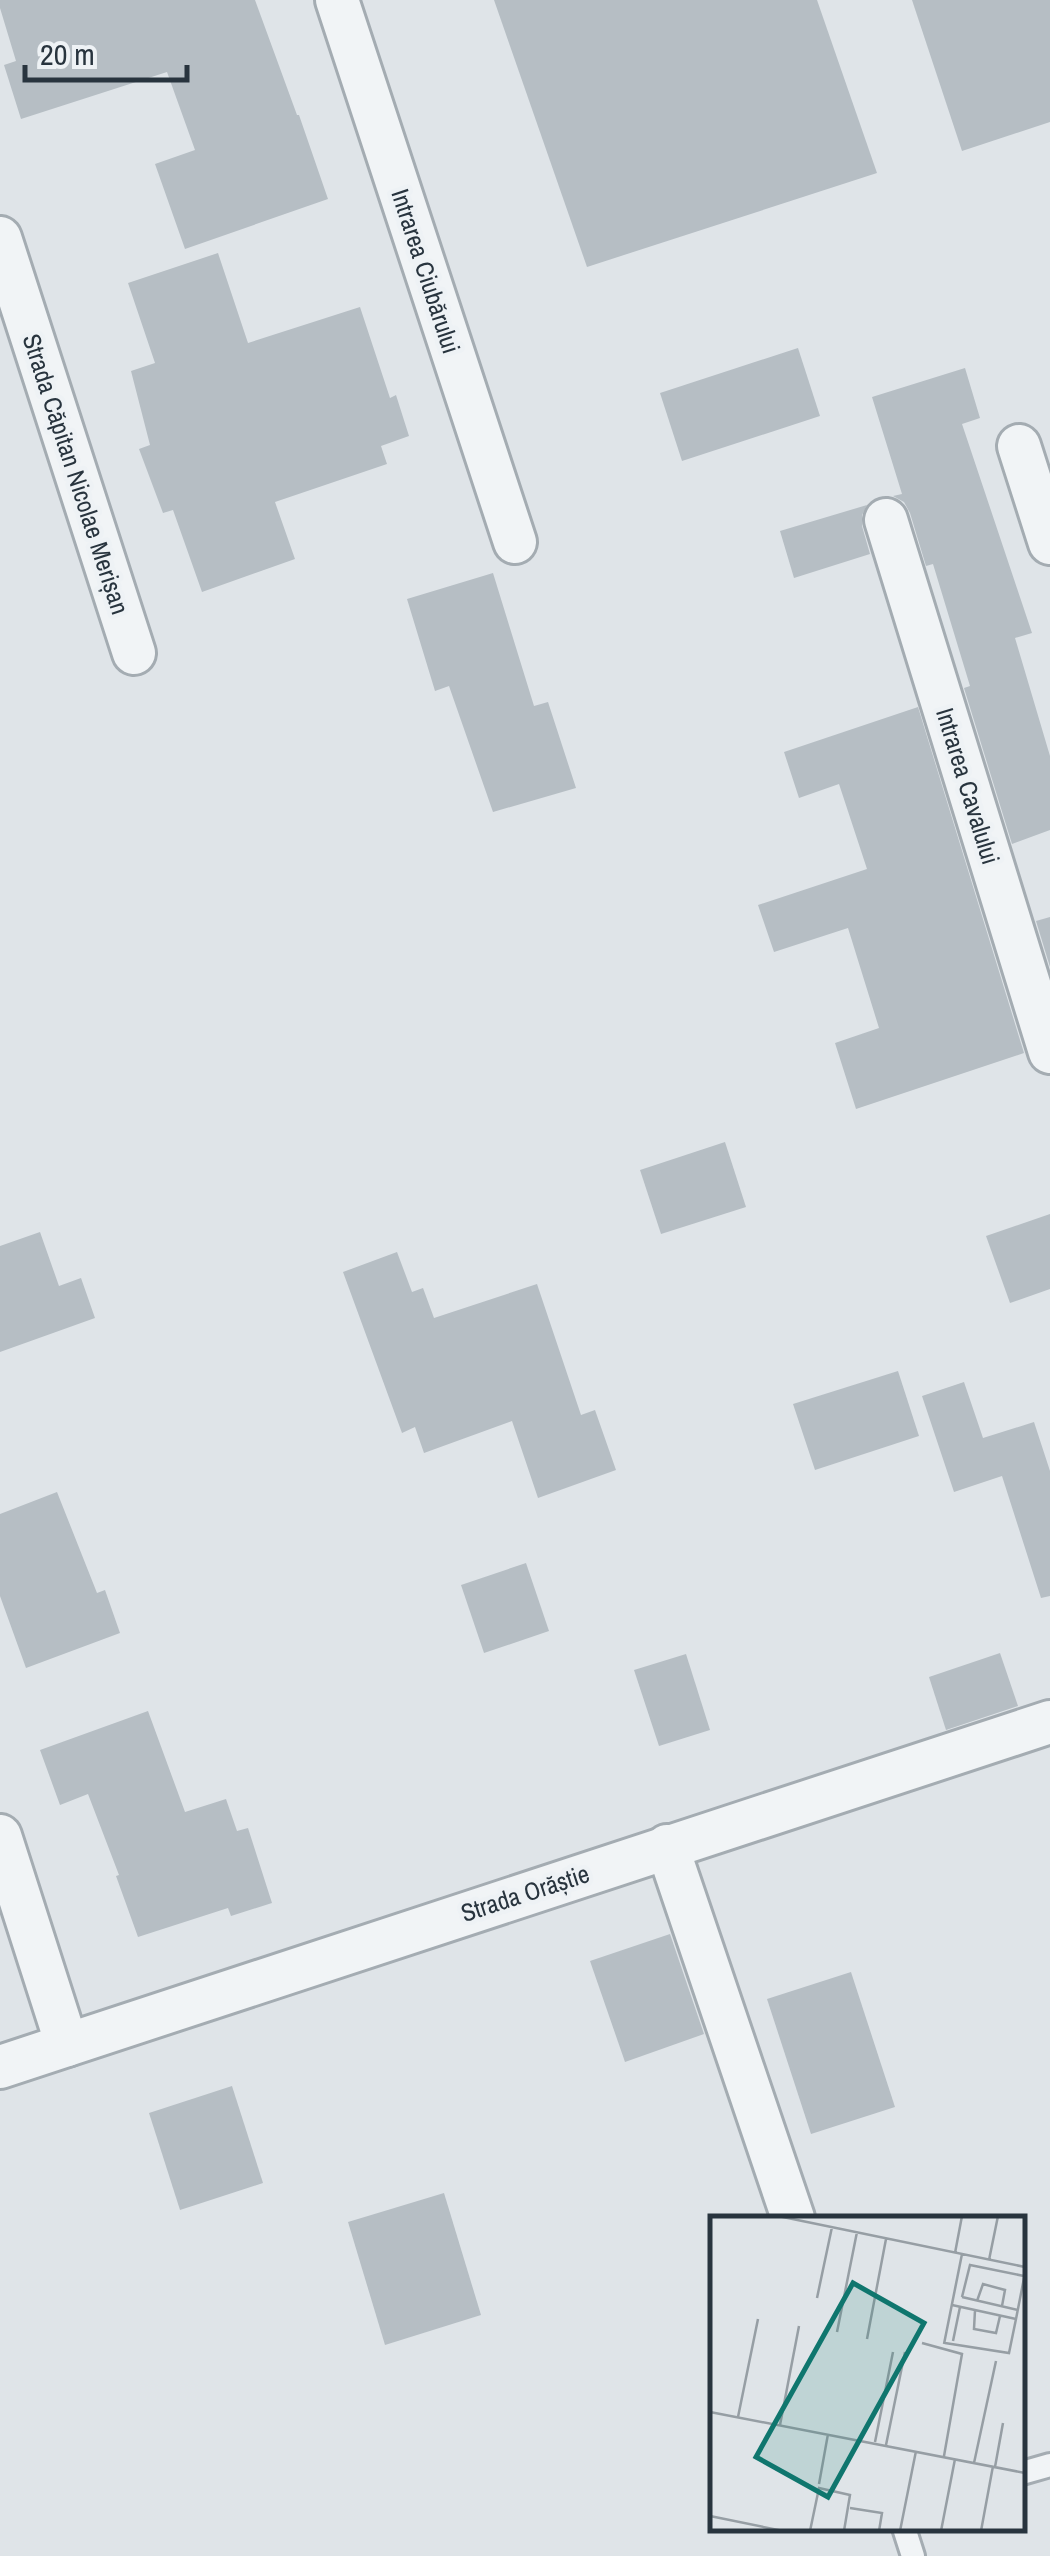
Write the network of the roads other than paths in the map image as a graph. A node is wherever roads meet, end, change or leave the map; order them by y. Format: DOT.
graph roads {
  1 [pos="337,0"];
  2 [pos="0,238"];
  3 [pos="1020,446"];
  4 [pos="886,520"];
  5 [pos="516,542"];
  6 [pos="1050,543"];
  7 [pos="134,652"];
  8 [pos="1050,1052"];
  9 [pos="1050,1722"];
  10 [pos="0,1836"];
  11 [pos="666,1846"];
  12 [pos="68,2045"];
  13 [pos="0,2067"];
  14 [pos="793,2216"];
  15 [pos="1050,2465"];
  16 [pos="1025,2473"];
  17 [pos="905,2531"];
  18 [pos="913,2556"];
  1 -- 5 [label="street, Intrarea Ciubărului"];
  2 -- 7 [label="street, Strada Căpitan Nicolae Merișan"];
  3 -- 6 [label="street"];
  4 -- 8 [label="street, Intrarea Cavalului"];
  9 -- 11 [label="street, Strada Orăștie"];
  10 -- 12 [label="street"];
  11 -- 12 [label="street, Strada Orăștie"];
  11 -- 14 [label="street"];
  12 -- 13 [label="street, Strada Orăștie"];
  15 -- 16 [label="lane"];
  17 -- 18 [label="lane"];
}
